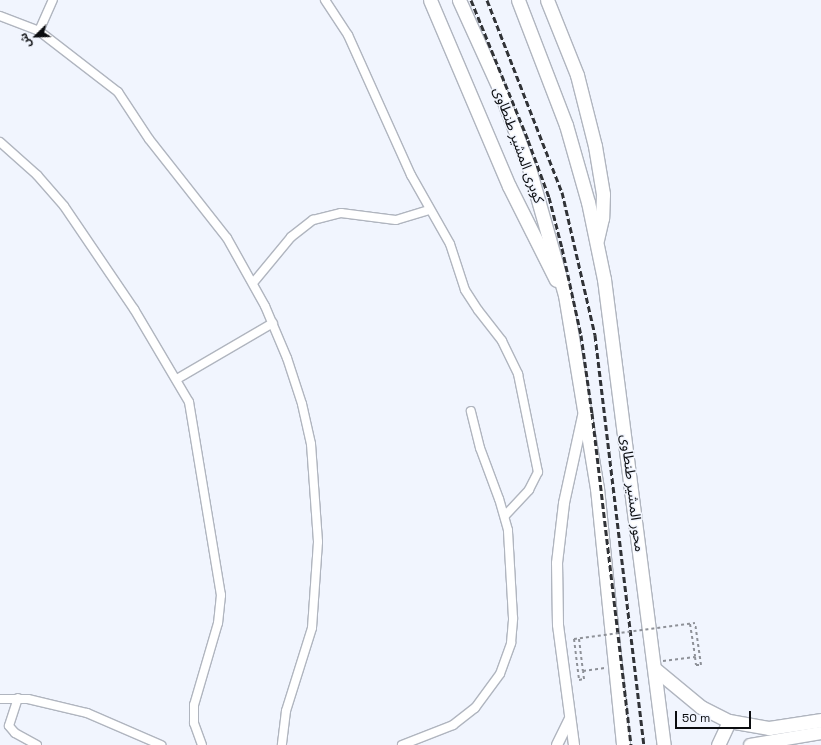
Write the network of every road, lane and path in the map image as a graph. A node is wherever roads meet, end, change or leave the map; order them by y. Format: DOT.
graph roads {
  1 [pos="53,0"];
  2 [pos="324,0"];
  3 [pos="430,0"];
  4 [pos="459,0"];
  5 [pos="518,0"];
  6 [pos="547,0"];
  7 [pos="0,16"];
  8 [pos="39,31"];
  9 [pos="0,142"];
  10 [pos="429,210"];
  11 [pos="596,241"];
  12 [pos="253,283"];
  13 [pos="565,295"];
  14 [pos="273,323"];
  15 [pos="177,379"];
  16 [pos="585,408"];
  17 [pos="471,410"];
  18 [pos="505,516"];
  19 [pos="690,624"];
  20 [pos="579,639"];
  21 [pos="695,657"];
  22 [pos="654,666"];
  23 [pos="614,667"];
  24 [pos="583,671"];
  25 [pos="18,698"];
  26 [pos="0,699"];
  27 [pos="569,720"];
  28 [pos="821,720"];
  29 [pos="728,721"];
  30 [pos="821,733"];
  31 [pos="37,745"];
  32 [pos="161,745"];
  33 [pos="202,745"];
  34 [pos="282,745"];
  35 [pos="402,745"];
  36 [pos="557,745"];
  37 [pos="574,745"];
  38 [pos="623,745"];
  39 [pos="664,745"];
  40 [pos="718,745"];
  41 [pos="750,745"];
  1 -- 8 [label="street"];
  2 -- 10 [label="street"];
  3 -- 13 [label="highway"];
  4 -- 13 [label="highway, كوبرى المشير طنطاوى"];
  5 -- 11 [label="highway"];
  6 -- 11 [label="highway"];
  7 -- 8 [label="street"];
  8 -- 12 [label="street"];
  9 -- 15 [label="street"];
  10 -- 12 [label="street"];
  10 -- 18 [label="street"];
  11 -- 22 [label="highway, محور المشير طنطاوى"];
  12 -- 14 [label="street"];
  13 -- 16 [label="highway"];
  14 -- 15 [label="street"];
  14 -- 34 [label="street"];
  15 -- 33 [label="street"];
  16 -- 23 [label="highway"];
  16 -- 27 [label="street"];
  17 -- 18 [label="street"];
  18 -- 35 [label="street"];
  19 -- 20 [label="path, bridge"];
  19 -- 21 [label="path"];
  19 -- 21 [label="path, bridge"];
  20 -- 24 [label="path"];
  20 -- 24 [label="path, bridge"];
  21 -- 22 [label="path"];
  22 -- 29 [label="highway"];
  22 -- 39 [label="highway, محور المشير طنطاوى"];
  23 -- 24 [label="path"];
  23 -- 38 [label="highway"];
  25 -- 26 [label="street"];
  25 -- 31 [label="street"];
  25 -- 32 [label="street"];
  27 -- 36 [label="street"];
  27 -- 37 [label="street"];
  28 -- 29 [label="highway"];
  29 -- 40 [label="highway"];
  30 -- 41 [label="main road"];
}
